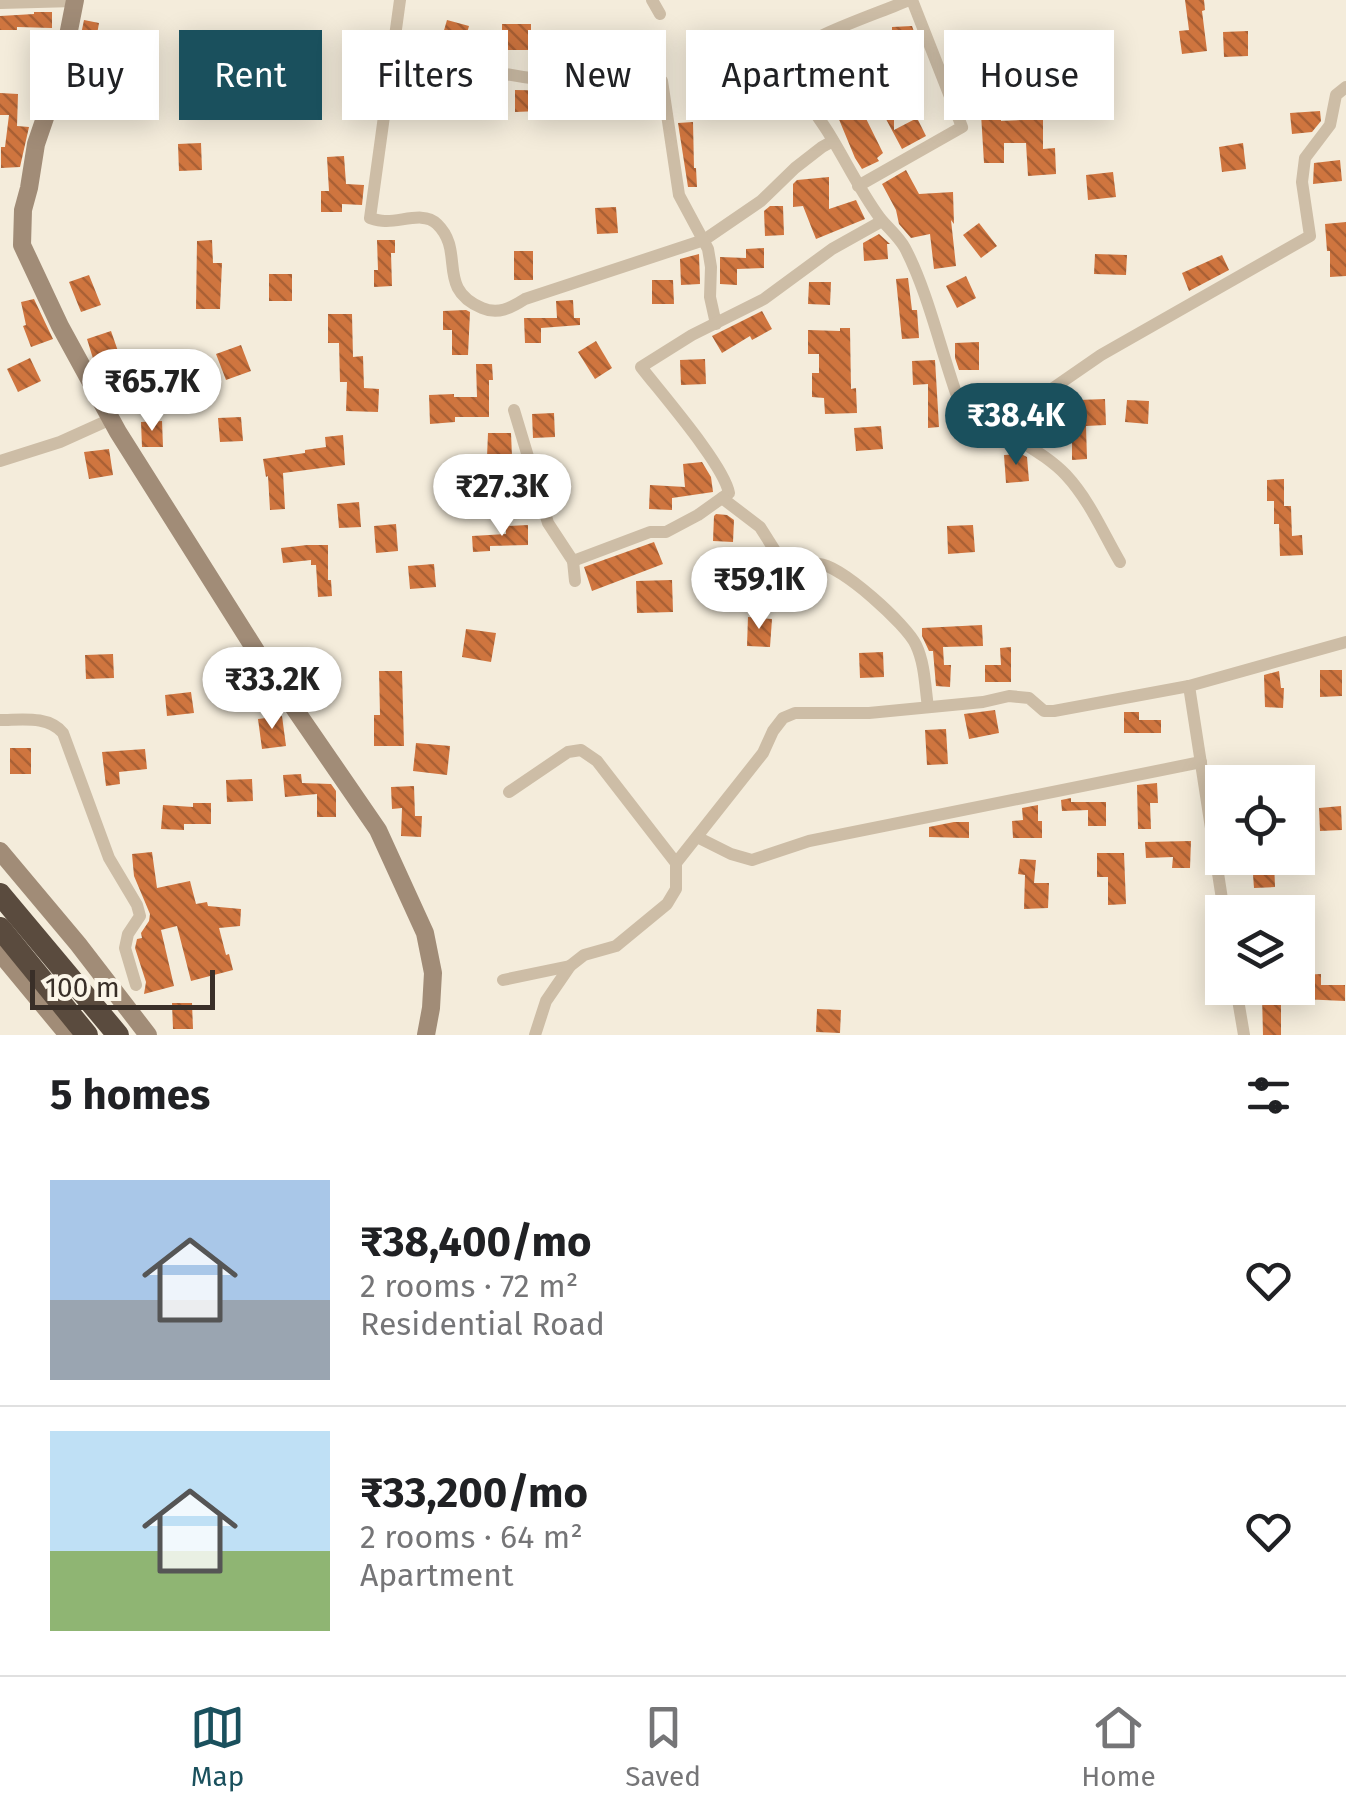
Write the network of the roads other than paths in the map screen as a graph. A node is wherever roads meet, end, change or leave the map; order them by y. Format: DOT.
graph roads {
  1 [pos="75,0"];
  2 [pos="400,0"];
  3 [pos="652,0"];
  4 [pos="911,0"];
  5 [pos="0,2"];
  6 [pos="660,14"];
  7 [pos="397,30"];
  8 [pos="508,75"];
  9 [pos="1346,87"];
  10 [pos="385,120"];
  11 [pos="834,142"];
  12 [pos="858,186"];
  13 [pos="882,221"];
  14 [pos="704,240"];
  15 [pos="716,324"];
  16 [pos="514,410"];
  17 [pos="111,418"];
  18 [pos="986,428"];
  19 [pos="0,461"];
  20 [pos="722,498"];
  21 [pos="572,561"];
  22 [pos="1120,562"];
  23 [pos="575,581"];
  24 [pos="1346,642"];
  25 [pos="1188,686"];
  26 [pos="928,708"];
  27 [pos="0,720"];
  28 [pos="1201,762"];
  29 [pos="509,792"];
  30 [pos="697,837"];
  31 [pos="0,851"];
  32 [pos="676,862"];
  33 [pos="0,894"];
  34 [pos="1221,895"];
  35 [pos="0,928"];
  36 [pos="0,953"];
  37 [pos="570,966"];
  38 [pos="503,980"];
  39 [pos="136,985"];
  40 [pos="1239,1005"];
  41 [pos="68,1035"];
  42 [pos="87,1035"];
  43 [pos="118,1035"];
  44 [pos="148,1035"];
  45 [pos="426,1035"];
  46 [pos="535,1035"];
  47 [pos="1244,1035"];
  1 -- 5 [label="street"];
  1 -- 17 [label="main road"];
  2 -- 7 [label="street"];
  3 -- 6 [label="street"];
  4 -- 11 [label="street"];
  4 -- 12 [label="street"];
  8 -- 14 [label="street"];
  9 -- 18 [label="street"];
  10 -- 14 [label="street"];
  11 -- 12 [label="street"];
  11 -- 14 [label="street"];
  12 -- 13 [label="street"];
  13 -- 15 [label="street"];
  13 -- 18 [label="street"];
  14 -- 15 [label="street"];
  15 -- 20 [label="street"];
  16 -- 21 [label="street"];
  17 -- 19 [label="street"];
  17 -- 45 [label="main road"];
  18 -- 22 [label="street"];
  20 -- 21 [label="street"];
  20 -- 26 [label="street"];
  21 -- 23 [label="street"];
  24 -- 25 [label="street"];
  25 -- 26 [label="street"];
  25 -- 28 [label="street"];
  26 -- 30 [label="street"];
  27 -- 39 [label="street"];
  28 -- 30 [label="street"];
  28 -- 34 [label="street"];
  29 -- 32 [label="street"];
  30 -- 32 [label="street"];
  31 -- 44 [label="main road"];
  32 -- 37 [label="street"];
  33 -- 43 [label="highway"];
  35 -- 42 [label="highway"];
  36 -- 41 [label="main road"];
  37 -- 38 [label="street"];
  37 -- 46 [label="street"];
  40 -- 47 [label="street"];
}
